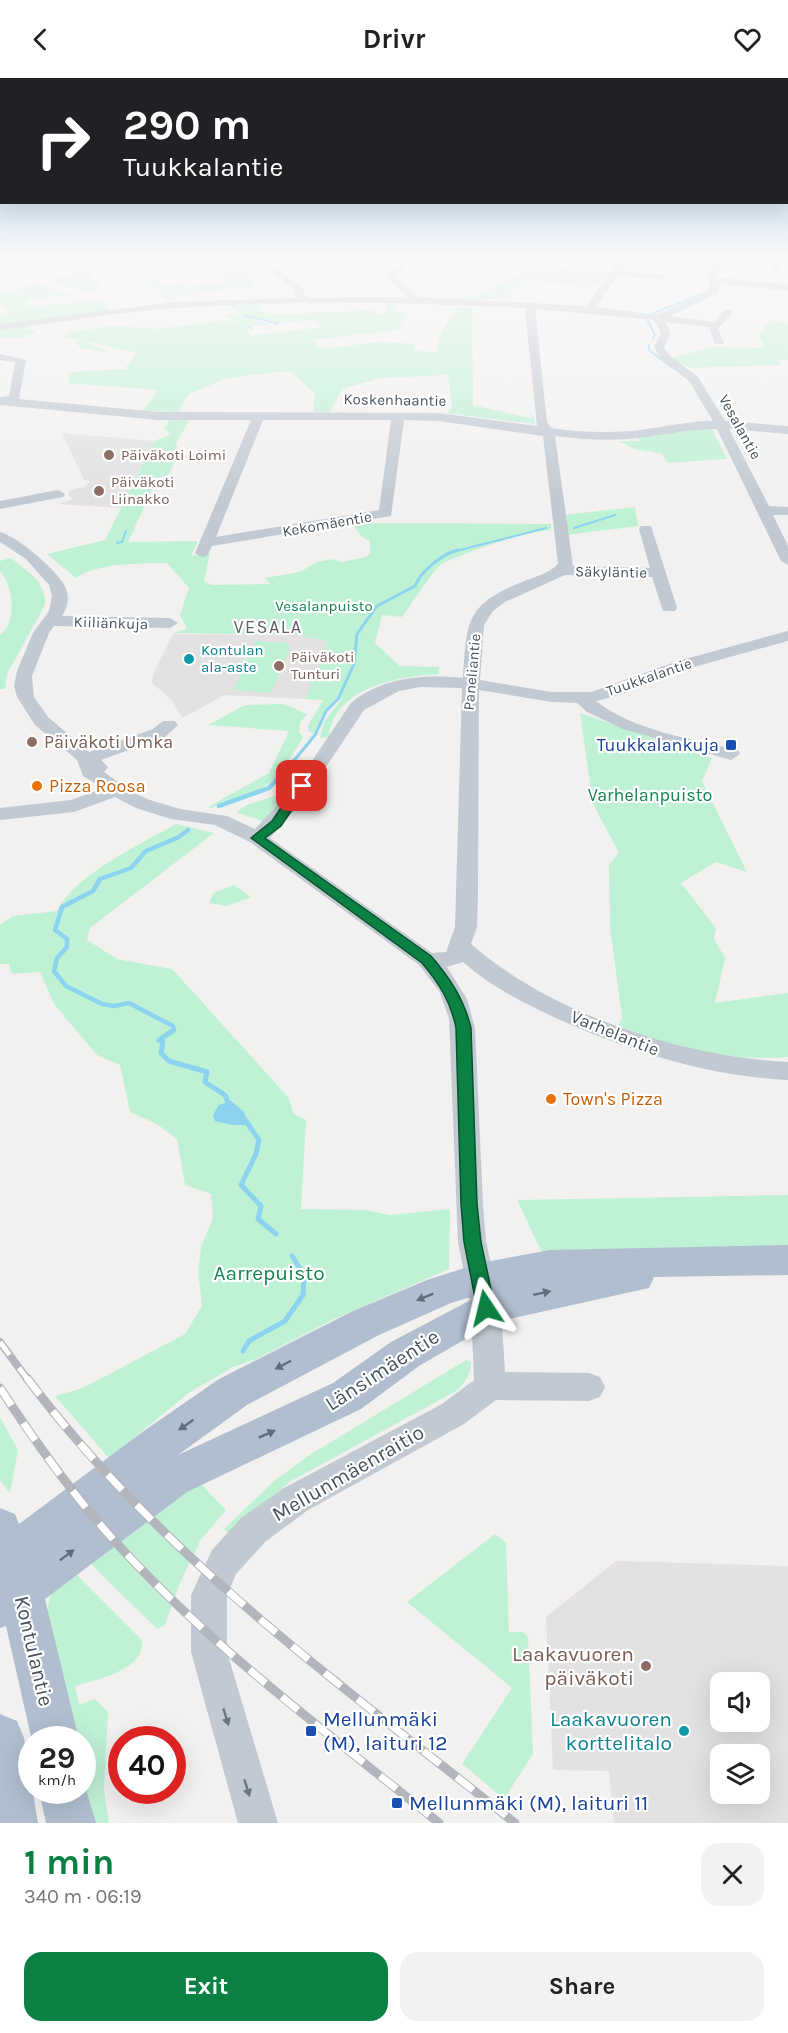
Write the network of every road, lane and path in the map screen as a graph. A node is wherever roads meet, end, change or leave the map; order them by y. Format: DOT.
graph roads {
  1 [pos="533,339"];
  2 [pos="662,339"];
  3 [pos="0,357"];
  4 [pos="6,401"];
  5 [pos="158,416"];
  6 [pos="398,416"];
  7 [pos="258,417"];
  8 [pos="720,424"];
  9 [pos="150,429"];
  10 [pos="788,430"];
  11 [pos="547,432"];
  12 [pos="58,494"];
  13 [pos="0,505"];
  14 [pos="764,510"];
  15 [pos="788,511"];
  16 [pos="646,529"];
  17 [pos="0,536"];
  18 [pos="18,550"];
  19 [pos="0,555"];
  20 [pos="788,561"];
  21 [pos="563,570"];
  22 [pos="658,573"];
  23 [pos="669,608"];
  24 [pos="52,621"];
  25 [pos="170,623"];
  26 [pos="788,636"];
  27 [pos="470,683"];
  28 [pos="581,698"];
  29 [pos="170,725"];
  30 [pos="731,754"];
  31 [pos="86,759"];
  32 [pos="112,786"];
  33 [pos="0,814"];
  34 [pos="257,838"];
  35 [pos="461,948"];
  36 [pos="427,960"];
  37 [pos="788,1071"];
  38 [pos="788,1260"];
  39 [pos="483,1293"];
  40 [pos="490,1386"];
  41 [pos="590,1387"];
  42 [pos="6,1570"];
  43 [pos="51,1726"];
  44 [pos="0,1738"];
  45 [pos="66,1804"];
  46 [pos="14,1823"];
  47 [pos="70,1823"];
  48 [pos="258,1823"];
  1 -- 11 [label="street"];
  2 -- 8 [label="street, Vesalantie"];
  3 -- 4 [label="street"];
  4 -- 5 [label="street, Koskenhaantie"];
  5 -- 7 [label="street, Koskenhaantie"];
  5 -- 9 [label="street"];
  6 -- 7 [label="street, Koskenhaantie"];
  6 -- 7 [label="street, Kekomäentie"];
  6 -- 11 [label="street, Koskenhaantie"];
  8 -- 10 [label="street, Koskenhaantie"];
  8 -- 11 [label="street, Koskenhaantie"];
  8 -- 14 [label="street, Vesalantie"];
  11 -- 21 [label="street"];
  12 -- 13 [label="street"];
  14 -- 15 [label="street"];
  14 -- 20 [label="street, Vesalantie"];
  16 -- 22 [label="street"];
  17 -- 18 [label="street"];
  18 -- 19 [label="street"];
  18 -- 24 [label="street"];
  21 -- 22 [label="street, Säkyläntie"];
  21 -- 27 [label="street, Paneliantie"];
  22 -- 23 [label="street"];
  24 -- 25 [label="street, Kiiliänkuja"];
  24 -- 31 [label="street"];
  26 -- 28 [label="street, Tuukkalantie"];
  27 -- 28 [label="street, Tuukkalantie"];
  27 -- 34 [label="street, Tuukkalantie"];
  27 -- 35 [label="street, Paneliantie"];
  28 -- 30 [label="street"];
  29 -- 31 [label="street"];
  31 -- 32 [label="street"];
  32 -- 33 [label="street"];
  32 -- 34 [label="street"];
  34 -- 36 [label="street"];
  35 -- 36 [label="street"];
  35 -- 37 [label="street, Varhelantie"];
  36 -- 39 [label="street"];
  38 -- 39 [label="main road, Länsimäentie"];
  39 -- 40 [label="street"];
  42 -- 39 [label="main road, Länsimäentie, one-way"];
  39 -- 42 [label="main road, Länsimäentie, one-way"];
  40 -- 41 [label="street"];
  40 -- 48 [label="street, Mellunmäenraitio, one-way"];
  42 -- 43 [label="main road, Kontulantie"];
  44 -- 46 [label="main road"];
  45 -- 47 [label="main road"];
}
